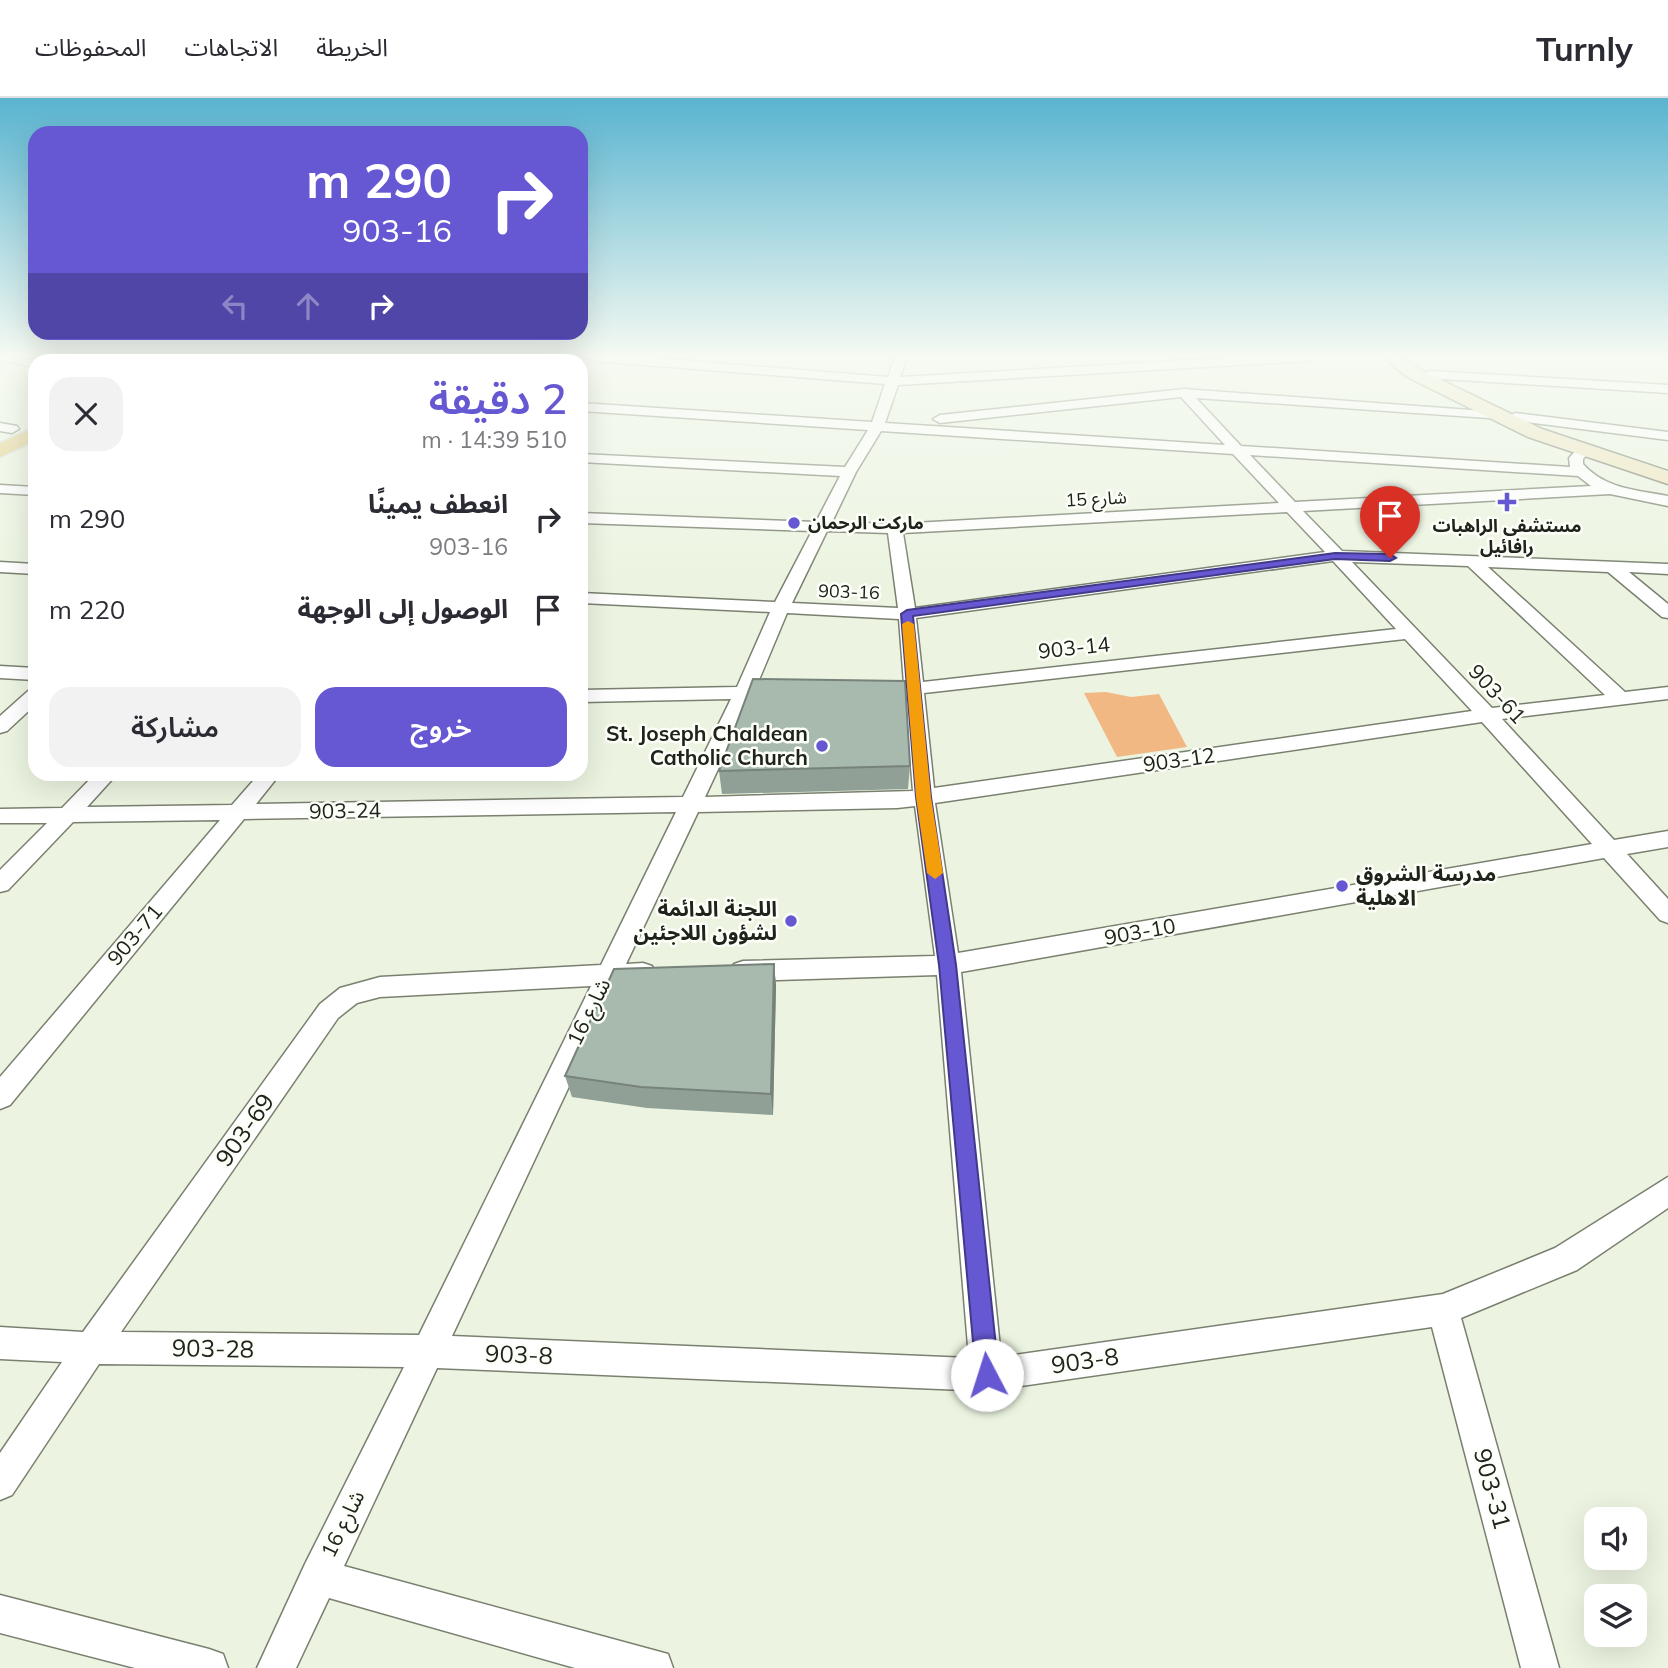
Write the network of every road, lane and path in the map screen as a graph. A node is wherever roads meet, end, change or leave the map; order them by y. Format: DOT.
graph roads {
  1 [pos="874,430"];
  2 [pos="953,430"];
  3 [pos="1219,430"];
  4 [pos="1538,430"];
  5 [pos="1547,430"];
  6 [pos="1622,430"];
  7 [pos="1668,436"];
  8 [pos="28,437"];
  9 [pos="1237,450"];
  10 [pos="0,451"];
  11 [pos="1583,451"];
  12 [pos="588,458"];
  13 [pos="1668,471"];
  14 [pos="849,472"];
  15 [pos="1581,472"];
  16 [pos="1668,478"];
  17 [pos="0,489"];
  18 [pos="1612,489"];
  19 [pos="28,491"];
  20 [pos="1668,501"];
  21 [pos="1290,508"];
  22 [pos="588,518"];
  23 [pos="822,528"];
  24 [pos="895,529"];
  25 [pos="1335,556"];
  26 [pos="1472,561"];
  27 [pos="1611,566"];
  28 [pos="0,567"];
  29 [pos="28,569"];
  30 [pos="1668,569"];
  31 [pos="588,598"];
  32 [pos="781,608"];
  33 [pos="1668,613"];
  34 [pos="907,614"];
  35 [pos="1408,633"];
  36 [pos="0,672"];
  37 [pos="28,674"];
  38 [pos="914,689"];
  39 [pos="874,690"];
  40 [pos="770,692"];
  41 [pos="744,693"];
  42 [pos="1668,693"];
  43 [pos="588,695"];
  44 [pos="1620,698"];
  45 [pos="28,701"];
  46 [pos="1487,715"];
  47 [pos="0,727"];
  48 [pos="100,781"];
  49 [pos="264,781"];
  50 [pos="924,797"];
  51 [pos="689,806"];
  52 [pos="238,812"];
  53 [pos="67,814"];
  54 [pos="0,816"];
  55 [pos="1668,839"];
  56 [pos="1608,850"];
  57 [pos="0,884"];
  58 [pos="1668,914"];
  59 [pos="948,965"];
  60 [pos="716,971"];
  61 [pos="662,973"];
  62 [pos="607,974"];
  63 [pos="0,1097"];
  64 [pos="1668,1191"];
  65 [pos="1443,1310"];
  66 [pos="0,1343"];
  67 [pos="91,1348"];
  68 [pos="427,1351"];
  69 [pos="987,1375"];
  70 [pos="0,1483"];
  71 [pos="318,1577"];
  72 [pos="0,1614"];
  73 [pos="590,1661"];
  74 [pos="209,1668"];
  75 [pos="276,1668"];
  76 [pos="654,1668"];
  77 [pos="1540,1668"];
  1 -- 14 [label="street, شارع 16"];
  2 -- 9 [label="street"];
  3 -- 9 [label="street"];
  4 -- 11 [label="main road"];
  5 -- 13 [label="main road"];
  6 -- 7 [label="street"];
  8 -- 10 [label="main road"];
  9 -- 15 [label="street"];
  9 -- 21 [label="street"];
  11 -- 15 [label="street"];
  11 -- 16 [label="main road"];
  12 -- 14 [label="street"];
  14 -- 23 [label="street, شارع 16"];
  15 -- 18 [label="street"];
  17 -- 19 [label="street"];
  18 -- 20 [label="street"];
  18 -- 21 [label="street, شارع 15"];
  21 -- 24 [label="street, شارع 15"];
  21 -- 25 [label="street, 903-61"];
  22 -- 23 [label="street, شارع 15"];
  23 -- 24 [label="street, شارع 15"];
  23 -- 32 [label="street, شارع 16"];
  24 -- 34 [label="street"];
  25 -- 26 [label="street, 903-16"];
  25 -- 34 [label="street, 903-16"];
  25 -- 35 [label="street, 903-61"];
  26 -- 27 [label="street, 903-16"];
  26 -- 44 [label="street"];
  27 -- 30 [label="street, 903-16"];
  27 -- 33 [label="street"];
  28 -- 29 [label="street"];
  31 -- 32 [label="street, 903-16"];
  32 -- 34 [label="street, 903-16"];
  32 -- 41 [label="street, شارع 16"];
  34 -- 38 [label="street"];
  35 -- 38 [label="street, 903-14"];
  35 -- 46 [label="street, 903-61"];
  36 -- 37 [label="street"];
  38 -- 39 [label="street, 903-14"];
  38 -- 50 [label="street"];
  40 -- 41 [label="street"];
  41 -- 43 [label="street"];
  41 -- 51 [label="street, شارع 16"];
  42 -- 44 [label="street, 903-12"];
  44 -- 46 [label="street, 903-12"];
  45 -- 47 [label="street"];
  46 -- 50 [label="street, 903-12"];
  46 -- 56 [label="street, 903-61"];
  48 -- 53 [label="street"];
  49 -- 52 [label="street, 903-71"];
  50 -- 51 [label="street, 903-12"];
  50 -- 59 [label="street"];
  51 -- 52 [label="street, 903-24"];
  51 -- 62 [label="street, شارع 16"];
  52 -- 53 [label="street, 903-24"];
  52 -- 63 [label="street, 903-71"];
  53 -- 54 [label="street, 903-24"];
  53 -- 57 [label="street"];
  55 -- 56 [label="street, 903-10"];
  56 -- 58 [label="street, 903-61"];
  56 -- 59 [label="street, 903-10"];
  59 -- 60 [label="street, 903-10"];
  59 -- 69 [label="street"];
  61 -- 62 [label="street"];
  62 -- 67 [label="street, 903-69"];
  62 -- 68 [label="street, شارع 16"];
  64 -- 65 [label="street, 903-8"];
  65 -- 69 [label="street, 903-8"];
  65 -- 77 [label="street, 903-31"];
  66 -- 67 [label="street, 903-28"];
  67 -- 68 [label="street, 903-28"];
  67 -- 70 [label="street, 903-69"];
  68 -- 69 [label="street, 903-8"];
  68 -- 71 [label="street, شارع 16"];
  71 -- 73 [label="street"];
  71 -- 75 [label="street, شارع 16"];
  72 -- 74 [label="street"];
  73 -- 76 [label="street"];
}
